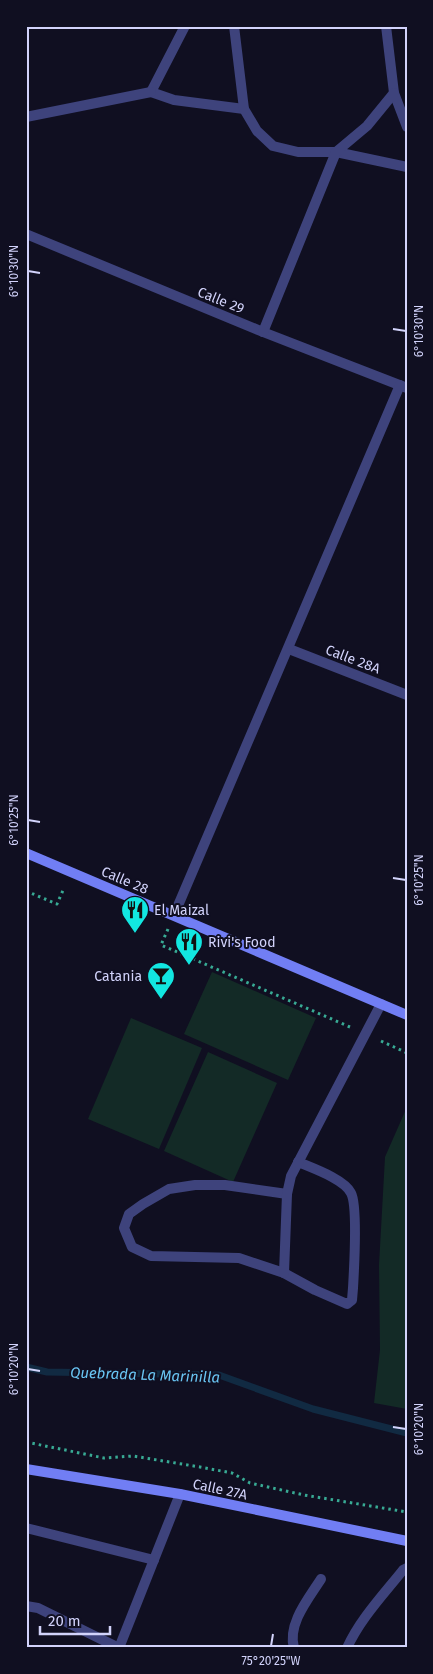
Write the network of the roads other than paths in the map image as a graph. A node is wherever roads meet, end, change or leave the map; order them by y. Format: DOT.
graph roads {
  1 [pos="185,26"];
  2 [pos="234,26"];
  3 [pos="386,26"];
  4 [pos="151,92"];
  5 [pos="394,93"];
  6 [pos="244,109"];
  7 [pos="26,117"];
  8 [pos="407,127"];
  9 [pos="336,152"];
  10 [pos="407,167"];
  11 [pos="26,234"];
  12 [pos="263,332"];
  13 [pos="403,387"];
  14 [pos="288,649"];
  15 [pos="407,695"];
  16 [pos="26,853"];
  17 [pos="174,915"];
  18 [pos="381,1004"];
  19 [pos="407,1015"];
  20 [pos="298,1162"];
  21 [pos="286,1194"];
  22 [pos="284,1273"];
  23 [pos="26,1469"];
  24 [pos="180,1494"];
  25 [pos="26,1528"];
  26 [pos="407,1541"];
  27 [pos="154,1560"];
  28 [pos="407,1568"];
  29 [pos="321,1579"];
  30 [pos="26,1606"];
  31 [pos="119,1648"];
  32 [pos="294,1648"];
  33 [pos="347,1648"];
  1 -- 4 [label="street"];
  2 -- 6 [label="street"];
  3 -- 5 [label="street"];
  4 -- 6 [label="street"];
  4 -- 7 [label="street"];
  5 -- 8 [label="street"];
  5 -- 9 [label="street"];
  6 -- 9 [label="street"];
  9 -- 10 [label="street"];
  9 -- 12 [label="street"];
  11 -- 12 [label="street, Calle 29"];
  12 -- 13 [label="street, Calle 29"];
  13 -- 14 [label="street"];
  14 -- 15 [label="street, Calle 28A"];
  14 -- 17 [label="street"];
  16 -- 17 [label="main road, Calle 28"];
  17 -- 18 [label="main road, Calle 28"];
  18 -- 19 [label="main road, Calle 28"];
  18 -- 20 [label="street"];
  20 -- 21 [label="street"];
  20 -- 22 [label="street"];
  21 -- 22 [label="street"];
  21 -- 22 [label="street"];
  23 -- 24 [label="main road, Calle 27A"];
  24 -- 26 [label="main road, Calle 27A"];
  24 -- 27 [label="street"];
  25 -- 27 [label="street"];
  27 -- 31 [label="street"];
  28 -- 33 [label="street"];
  29 -- 32 [label="street"];
  30 -- 31 [label="street"];
}
